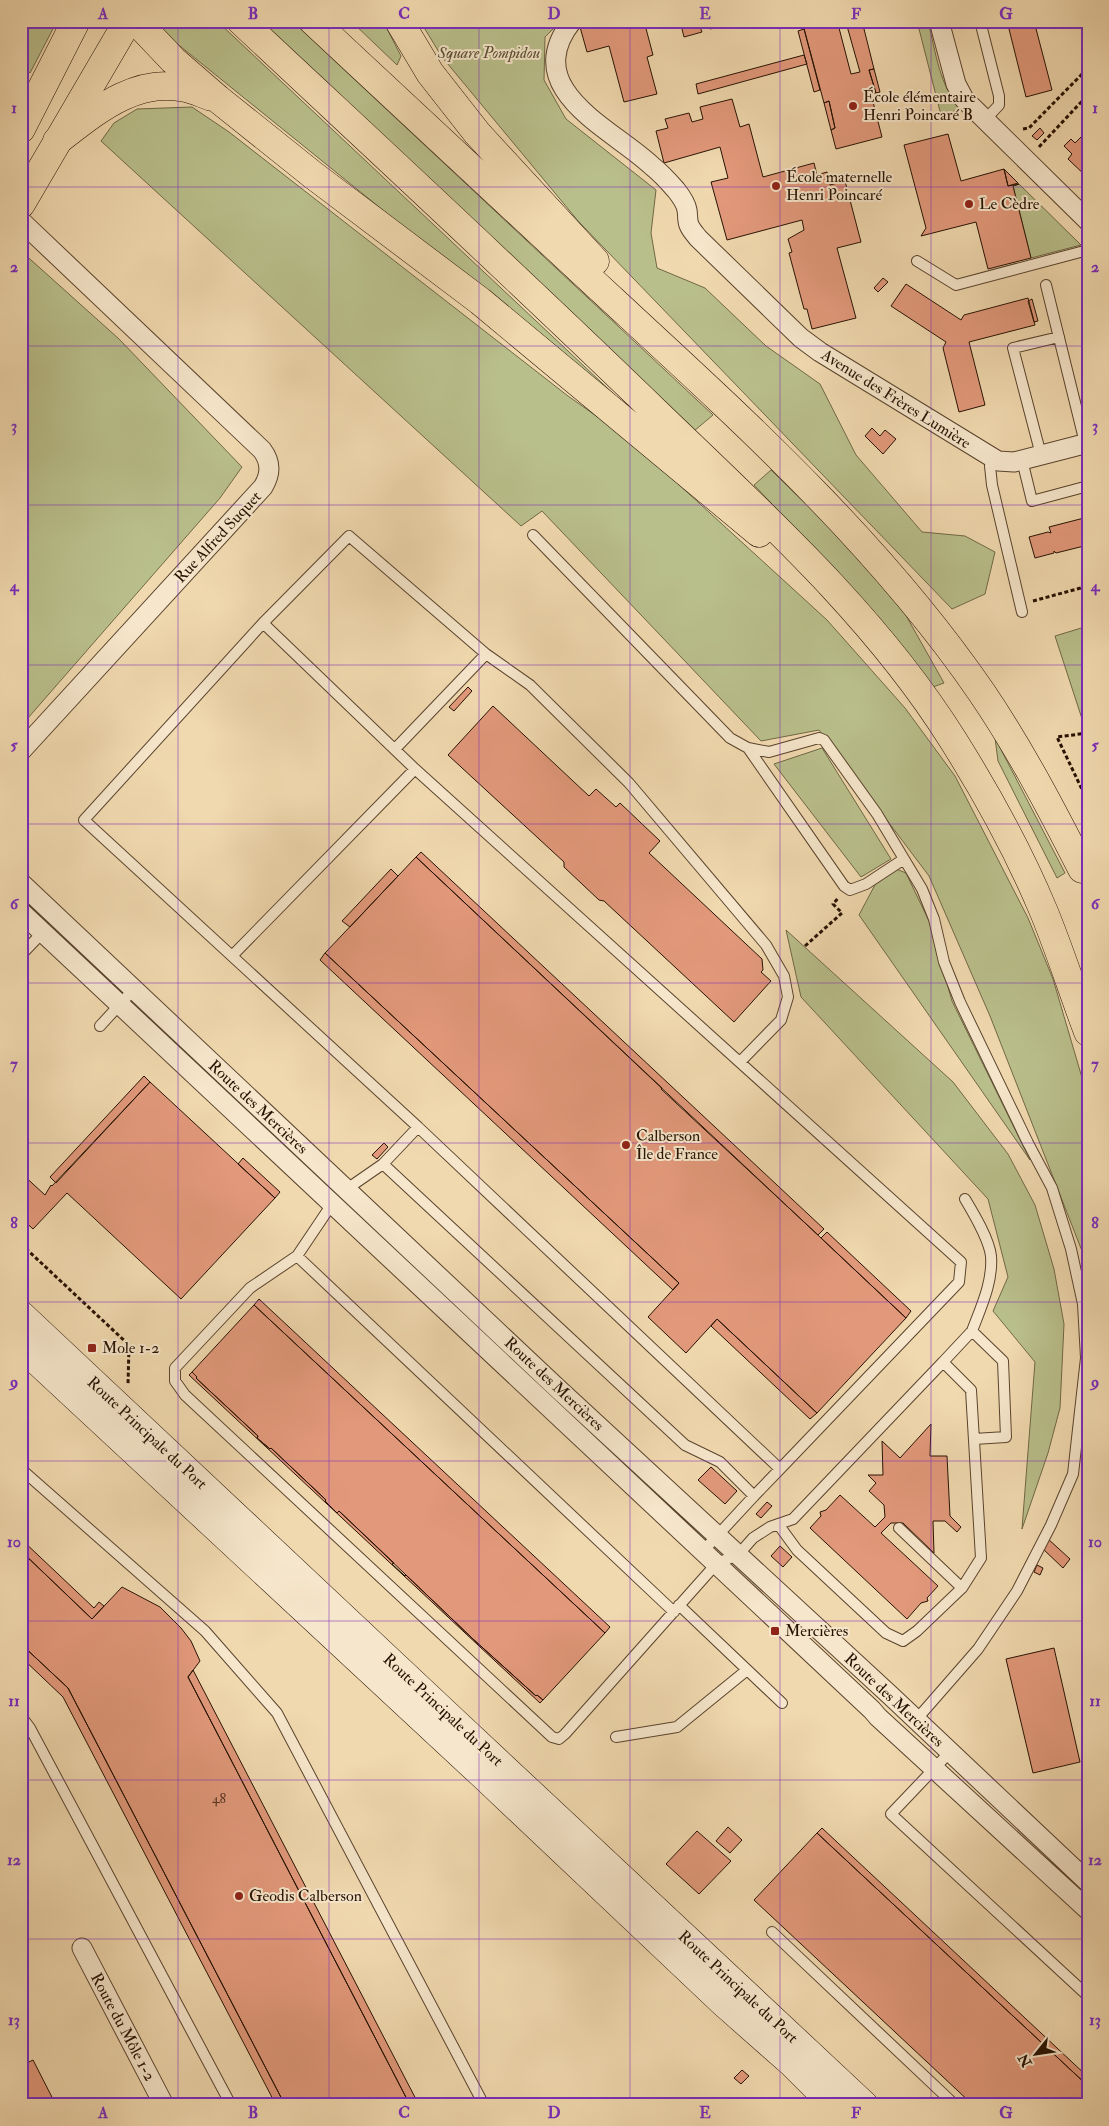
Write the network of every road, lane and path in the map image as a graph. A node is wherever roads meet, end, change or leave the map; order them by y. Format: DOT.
graph roads {
  1 [pos="76,21"];
  2 [pos="128,21"];
  3 [pos="136,21"];
  4 [pos="241,21"];
  5 [pos="313,21"];
  6 [pos="399,21"];
  7 [pos="572,21"];
  8 [pos="938,21"];
  9 [pos="980,21"];
  10 [pos="1088,68"];
  11 [pos="218,99"];
  12 [pos="1088,99"];
  13 [pos="90,103"];
  14 [pos="985,120"];
  15 [pos="21,129"];
  16 [pos="1023,129"];
  17 [pos="1036,150"];
  18 [pos="21,204"];
  19 [pos="21,221"];
  20 [pos="1088,221"];
  21 [pos="1088,250"];
  22 [pos="917,261"];
  23 [pos="1046,285"];
  24 [pos="615,302"];
  25 [pos="1059,337"];
  26 [pos="1087,443"];
  27 [pos="1041,455"];
  28 [pos="993,459"];
  29 [pos="1022,460"];
  30 [pos="1088,486"];
  31 [pos="533,535"];
  32 [pos="1088,586"];
  33 [pos="836,590"];
  34 [pos="1022,612"];
  35 [pos="263,623"];
  36 [pos="486,654"];
  37 [pos="1088,733"];
  38 [pos="748,748"];
  39 [pos="395,749"];
  40 [pos="21,750"];
  41 [pos="415,769"];
  42 [pos="1088,802"];
  43 [pos="904,859"];
  44 [pos="1082,869"];
  45 [pos="21,883"];
  46 [pos="850,890"];
  47 [pos="21,912"];
  48 [pos="43,932"];
  49 [pos="805,946"];
  50 [pos="21,955"];
  51 [pos="232,956"];
  52 [pos="134,989"];
  53 [pos="120,1003"];
  54 [pos="100,1026"];
  55 [pos="1088,1032"];
  56 [pos="740,1062"];
  57 [pos="418,1127"];
  58 [pos="383,1164"];
  59 [pos="346,1189"];
  60 [pos="965,1199"];
  61 [pos="332,1203"];
  62 [pos="297,1256"];
  63 [pos="21,1315"];
  64 [pos="972,1331"];
  65 [pos="21,1346"];
  66 [pos="943,1362"];
  67 [pos="974,1439"];
  68 [pos="21,1469"];
  69 [pos="780,1469"];
  70 [pos="754,1496"];
  71 [pos="778,1524"];
  72 [pos="900,1528"];
  73 [pos="718,1536"];
  74 [pos="738,1555"];
  75 [pos="710,1556"];
  76 [pos="962,1588"];
  77 [pos="677,1608"];
  78 [pos="747,1670"];
  79 [pos="782,1703"];
  80 [pos="21,1716"];
  81 [pos="916,1720"];
  82 [pos="616,1737"];
  83 [pos="950,1752"];
  84 [pos="934,1769"];
  85 [pos="1088,1882"];
  86 [pos="1088,1910"];
  87 [pos="772,1932"];
  88 [pos="82,1948"];
  89 [pos="1088,1996"];
  90 [pos="830,2098"];
  91 [pos="164,2105"];
  92 [pos="231,2105"];
  93 [pos="484,2105"];
  94 [pos="864,2105"];
  95 [pos="955,2105"];
  1 -- 15 [label="main road"];
  2 -- 13 [label="main road"];
  3 -- 11 [label="main road"];
  4 -- 33 [label="main road"];
  5 -- 24 [label="main road"];
  6 -- 24 [label="main road"];
  7 -- 28 [label="street, Avenue des Frères Lumière"];
  8 -- 14 [label="street"];
  9 -- 14 [label="lane"];
  10 -- 16 [label="path"];
  11 -- 13 [label="main road"];
  11 -- 33 [label="main road"];
  12 -- 17 [label="path"];
  13 -- 18 [label="main road"];
  14 -- 20 [label="street"];
  19 -- 40 [label="street, Rue Alfred Suquet"];
  21 -- 22 [label="lane"];
  23 -- 25 [label="lane, Avenue des Frères Lumière"];
  24 -- 44 [label="main road"];
  25 -- 26 [label="lane, Avenue des Frères Lumière"];
  25 -- 27 [label="lane"];
  26 -- 27 [label="street, Avenue des Frères Lumière"];
  27 -- 29 [label="street, Avenue des Frères Lumière"];
  28 -- 29 [label="street, Avenue des Frères Lumière"];
  28 -- 34 [label="lane"];
  29 -- 30 [label="lane"];
  31 -- 38 [label="lane"];
  32 -- 34 [label="path"];
  33 -- 55 [label="main road"];
  35 -- 36 [label="lane"];
  35 -- 39 [label="lane"];
  35 -- 51 [label="lane"];
  36 -- 39 [label="lane"];
  36 -- 56 [label="lane"];
  37 -- 42 [label="path"];
  38 -- 43 [label="lane"];
  38 -- 46 [label="lane"];
  39 -- 41 [label="lane"];
  41 -- 51 [label="lane"];
  41 -- 56 [label="lane"];
  43 -- 46 [label="lane"];
  43 -- 81 [label="lane"];
  45 -- 52 [label="street, Route des Mercières"];
  46 -- 49 [label="path"];
  47 -- 48 [label="street, Route des Mercières"];
  48 -- 50 [label="lane"];
  48 -- 53 [label="street, Route des Mercières"];
  51 -- 57 [label="lane"];
  52 -- 53 [label="lane"];
  52 -- 59 [label="street, Route des Mercières"];
  53 -- 54 [label="lane"];
  53 -- 61 [label="street, Route des Mercières"];
  56 -- 69 [label="lane"];
  57 -- 58 [label="lane"];
  57 -- 69 [label="lane"];
  58 -- 59 [label="lane"];
  58 -- 70 [label="lane"];
  59 -- 61 [label="lane"];
  59 -- 73 [label="street, Route des Mercières"];
  60 -- 64 [label="lane"];
  61 -- 62 [label="lane"];
  61 -- 75 [label="street, Route des Mercières"];
  62 -- 77 [label="lane"];
  62 -- 77 [label="lane"];
  63 -- 90 [label="main road, Route Principale du Port"];
  64 -- 66 [label="lane"];
  64 -- 67 [label="lane"];
  65 -- 90 [label="main road, Route Principale du Port"];
  66 -- 67 [label="lane"];
  66 -- 71 [label="lane"];
  67 -- 76 [label="lane"];
  68 -- 93 [label="lane"];
  69 -- 70 [label="lane"];
  70 -- 73 [label="lane"];
  71 -- 74 [label="lane"];
  71 -- 76 [label="lane"];
  72 -- 76 [label="lane"];
  73 -- 74 [label="street, Route des Mercières"];
  73 -- 75 [label="lane"];
  74 -- 75 [label="lane"];
  74 -- 81 [label="street, Route des Mercières"];
  75 -- 77 [label="lane"];
  75 -- 84 [label="street, Route des Mercières"];
  77 -- 78 [label="lane"];
  78 -- 79 [label="lane"];
  78 -- 82 [label="lane"];
  80 -- 92 [label="lane"];
  81 -- 83 [label="street, Route des Mercières"];
  83 -- 84 [label="lane"];
  83 -- 85 [label="street, Route des Mercières"];
  84 -- 86 [label="street, Route des Mercières"];
  84 -- 89 [label="lane"];
  87 -- 95 [label="lane"];
  88 -- 91 [label="street, Route du Môle 1-2"];
  90 -- 94 [label="main road, Route Principale du Port"];
}
